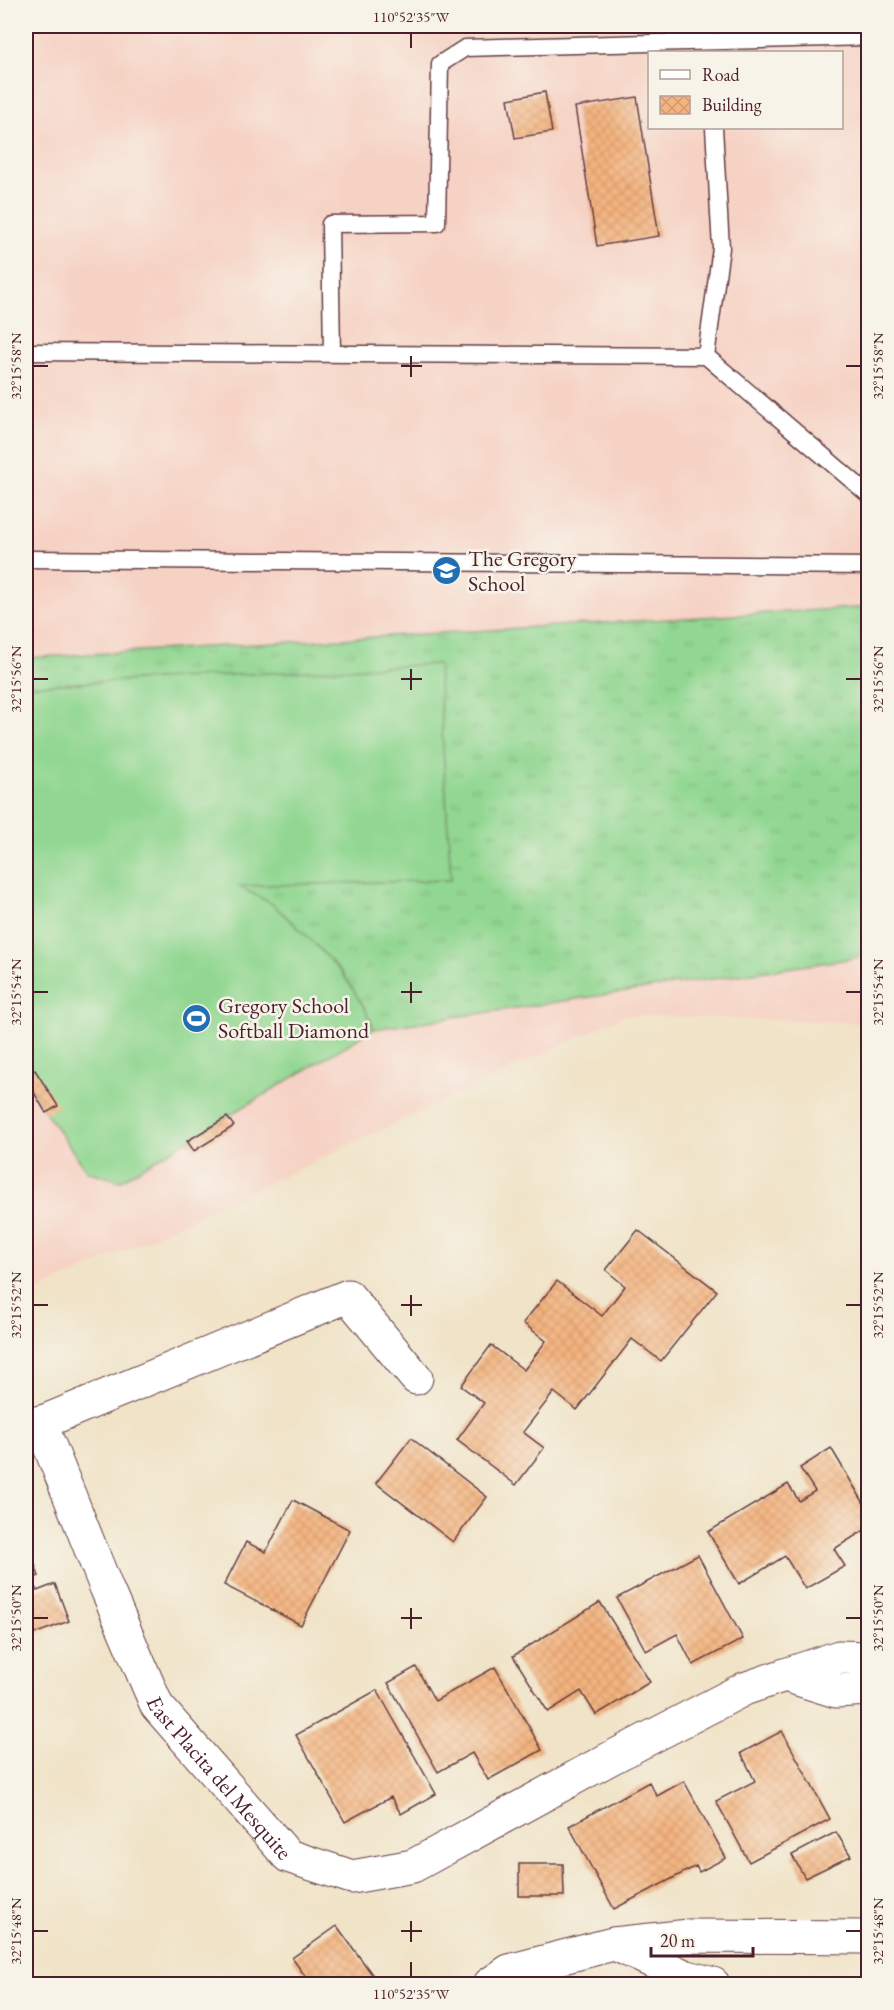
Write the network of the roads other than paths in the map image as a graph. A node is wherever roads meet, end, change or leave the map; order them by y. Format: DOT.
graph roads {
  1 [pos="868,37"];
  2 [pos="709,47"];
  3 [pos="714,129"];
  4 [pos="26,352"];
  5 [pos="332,354"];
  6 [pos="706,356"];
  7 [pos="868,494"];
  8 [pos="26,560"];
  9 [pos="868,566"];
  10 [pos="416,1378"];
  11 [pos="33,1426"];
  12 [pos="868,1658"];
  13 [pos="785,1675"];
  14 [pos="868,1689"];
  15 [pos="868,1937"];
  16 [pos="613,1944"];
  17 [pos="490,1984"];
  18 [pos="713,1984"];
  1 -- 2 [label="lane"];
  2 -- 5 [label="lane"];
  3 -- 6 [label="lane"];
  4 -- 5 [label="lane"];
  5 -- 6 [label="lane"];
  6 -- 7 [label="lane"];
  8 -- 9 [label="lane"];
  10 -- 11 [label="street, East Placita del Mesquite"];
  11 -- 13 [label="street, East Placita del Mesquite"];
  12 -- 13 [label="street, East Placita del Mesquite"];
  13 -- 14 [label="street"];
  15 -- 16 [label="street"];
  16 -- 17 [label="street"];
  16 -- 18 [label="street"];
}
